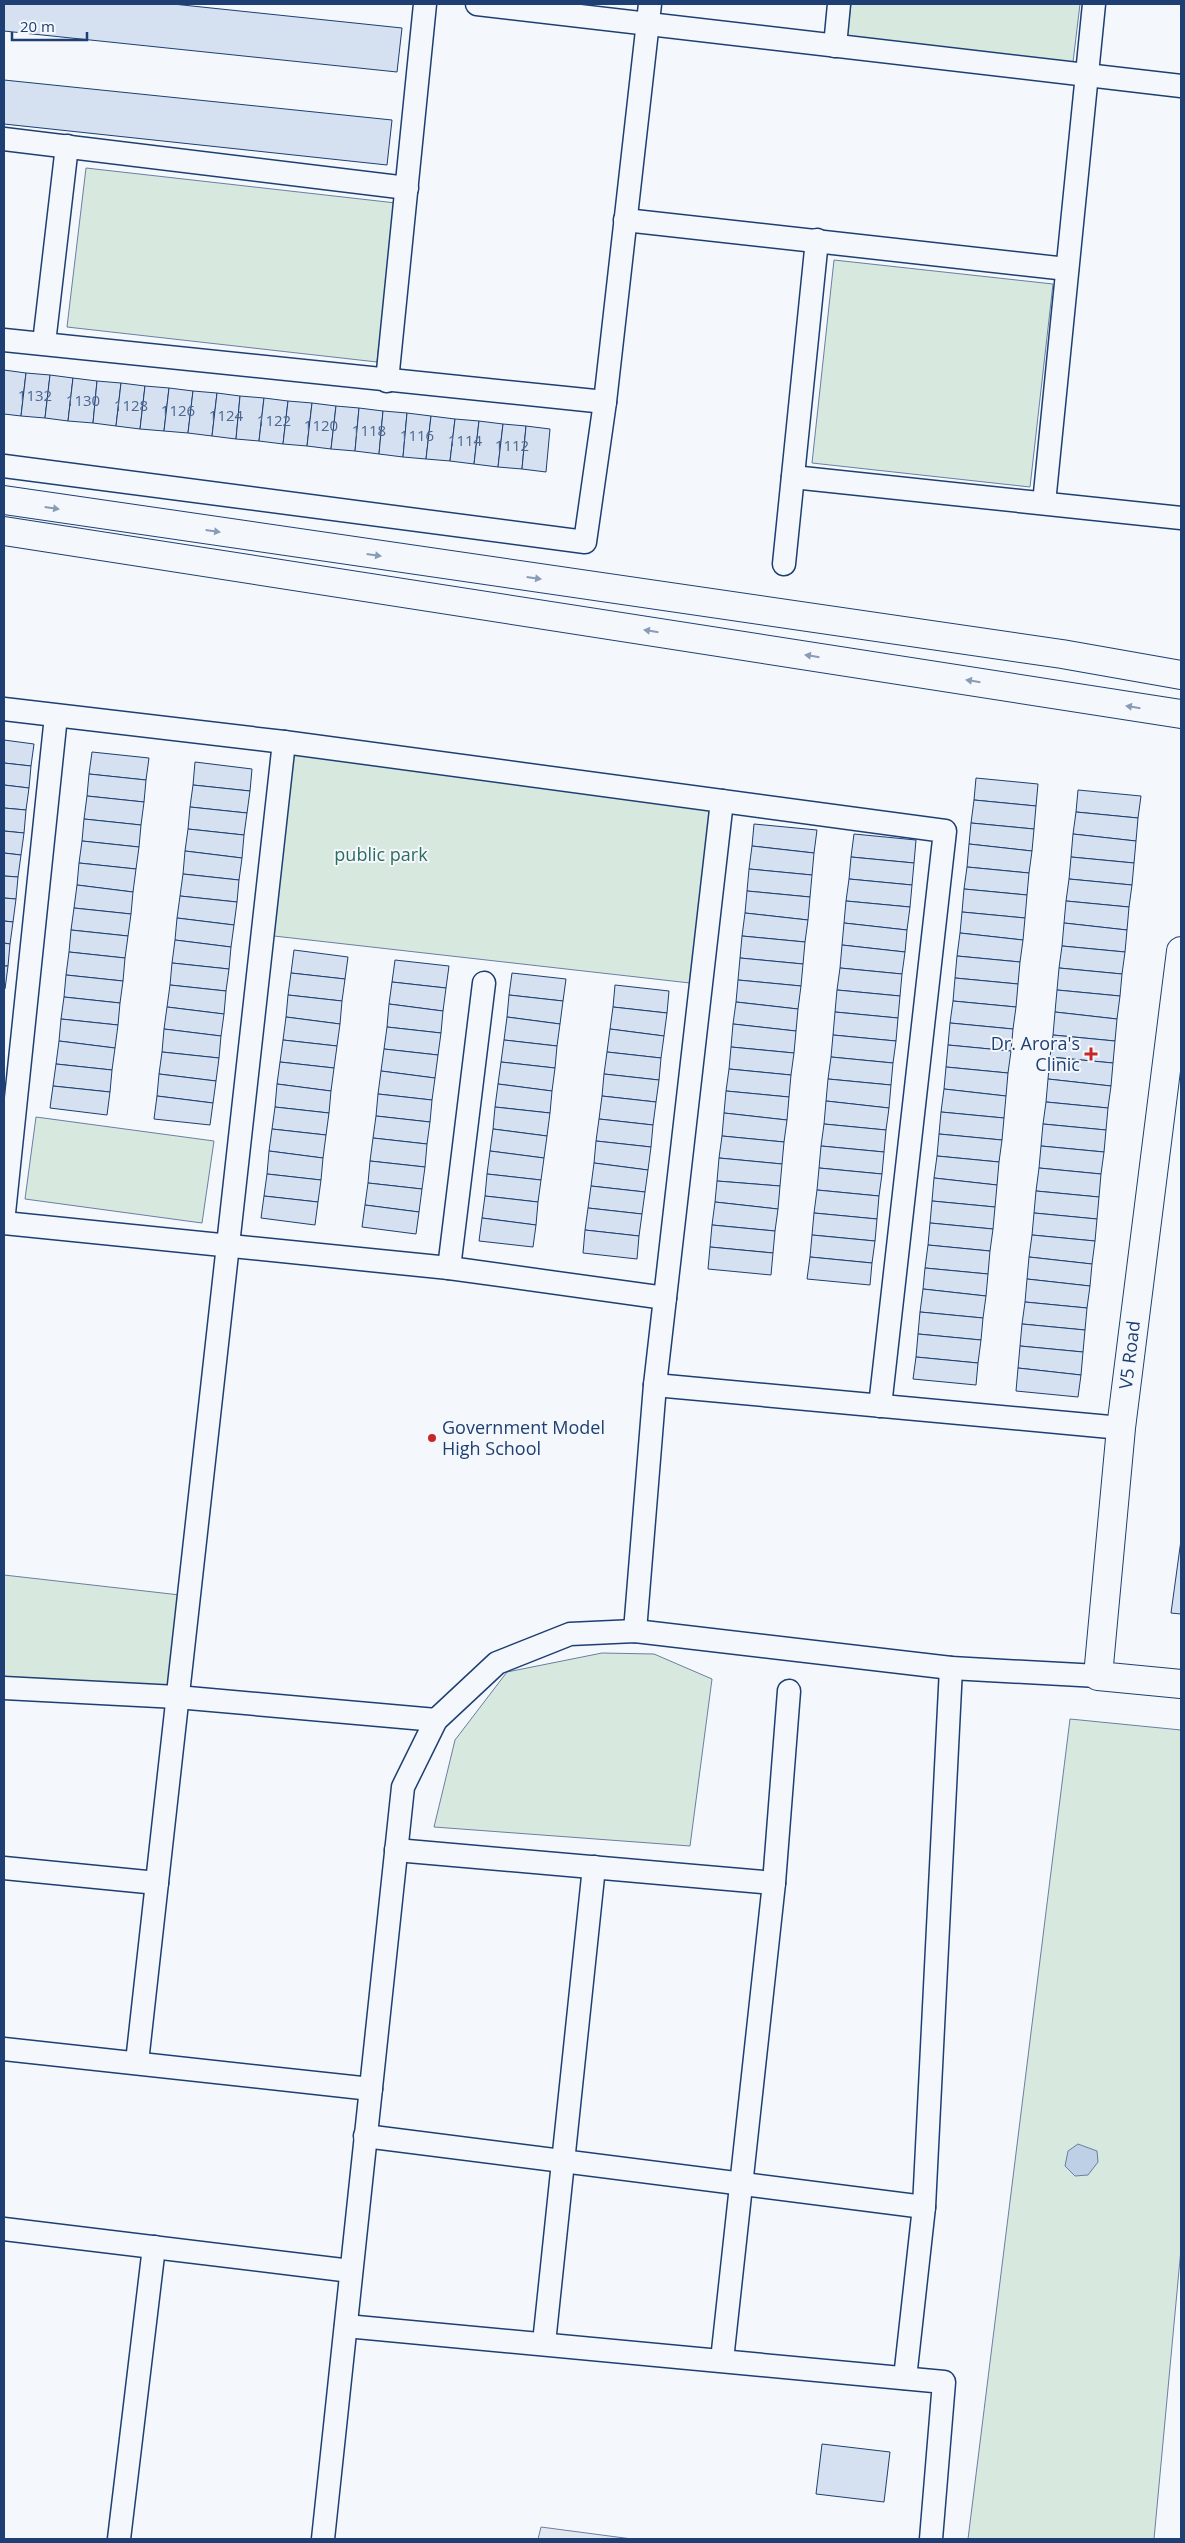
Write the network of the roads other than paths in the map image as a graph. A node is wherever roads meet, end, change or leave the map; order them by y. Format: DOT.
graph roads {
  1 [pos="425,4"];
  2 [pos="478,4"];
  3 [pos="839,4"];
  4 [pos="1094,4"];
  5 [pos="649,14"];
  6 [pos="834,46"];
  7 [pos="1085,76"];
  8 [pos="1181,86"];
  9 [pos="4,139"];
  10 [pos="67,146"];
  11 [pos="407,188"];
  12 [pos="625,220"];
  13 [pos="817,240"];
  14 [pos="1067,269"];
  15 [pos="4,340"];
  16 [pos="44,343"];
  17 [pos="387,380"];
  18 [pos="605,402"];
  19 [pos="4,466"];
  20 [pos="793,477"];
  21 [pos="4,500"];
  22 [pos="1044,503"];
  23 [pos="1181,518"];
  24 [pos="4,531"];
  25 [pos="784,564"];
  26 [pos="1181,675"];
  27 [pos="4,709"];
  28 [pos="1181,714"];
  29 [pos="56,716"];
  30 [pos="284,742"];
  31 [pos="722,801"];
  32 [pos="1181,951"];
  33 [pos="484,983"];
  34 [pos="4,1213"];
  35 [pos="4,1223"];
  36 [pos="228,1245"];
  37 [pos="449,1268"];
  38 [pos="666,1298"];
  39 [pos="655,1385"];
  40 [pos="880,1406"];
  41 [pos="1121,1428"];
  42 [pos="635,1630"];
  43 [pos="951,1668"];
  44 [pos="1098,1676"];
  45 [pos="1181,1684"];
  46 [pos="4,1688"];
  47 [pos="789,1692"];
  48 [pos="177,1696"];
  49 [pos="436,1720"];
  50 [pos="396,1850"];
  51 [pos="594,1867"];
  52 [pos="4,1868"];
  53 [pos="157,1883"];
  54 [pos="774,1883"];
  55 [pos="4,2049"];
  56 [pos="137,2062"];
  57 [pos="371,2089"];
  58 [pos="365,2136"];
  59 [pos="563,2160"];
  60 [pos="741,2183"];
  61 [pos="924,2207"];
  62 [pos="4,2229"];
  63 [pos="154,2247"];
  64 [pos="351,2271"];
  65 [pos="346,2326"];
  66 [pos="544,2343"];
  67 [pos="722,2360"];
  68 [pos="905,2378"];
  69 [pos="119,2539"];
  70 [pos="323,2539"];
  71 [pos="931,2539"];
  1 -- 11 [label="street"];
  2 -- 5 [label="street"];
  3 -- 6 [label="street"];
  4 -- 7 [label="street"];
  5 -- 6 [label="street"];
  5 -- 12 [label="street"];
  6 -- 7 [label="street"];
  7 -- 8 [label="street"];
  7 -- 14 [label="street"];
  9 -- 10 [label="street"];
  10 -- 11 [label="street"];
  10 -- 16 [label="street"];
  11 -- 17 [label="street"];
  12 -- 13 [label="street"];
  12 -- 18 [label="street"];
  13 -- 14 [label="street"];
  13 -- 20 [label="street"];
  14 -- 22 [label="street"];
  15 -- 16 [label="street"];
  16 -- 17 [label="street"];
  17 -- 18 [label="street"];
  18 -- 19 [label="street"];
  20 -- 22 [label="street"];
  20 -- 25 [label="street"];
  21 -- 26 [label="main road, one-way"];
  22 -- 23 [label="street"];
  28 -- 24 [label="main road, one-way"];
  27 -- 29 [label="street"];
  29 -- 30 [label="street"];
  29 -- 34 [label="street"];
  30 -- 31 [label="street"];
  30 -- 36 [label="street"];
  31 -- 38 [label="street"];
  31 -- 40 [label="street"];
  32 -- 41 [label="main road, V5 Road"];
  33 -- 37 [label="street"];
  35 -- 36 [label="street"];
  36 -- 37 [label="street"];
  36 -- 48 [label="street"];
  37 -- 38 [label="street"];
  38 -- 39 [label="street"];
  39 -- 40 [label="street"];
  39 -- 42 [label="street"];
  40 -- 41 [label="street"];
  41 -- 44 [label="main road, V5 Road"];
  42 -- 43 [label="street"];
  42 -- 49 [label="street"];
  43 -- 44 [label="street"];
  43 -- 61 [label="street"];
  44 -- 45 [label="main road"];
  46 -- 48 [label="street"];
  47 -- 54 [label="street"];
  48 -- 49 [label="street"];
  48 -- 53 [label="street"];
  49 -- 50 [label="street"];
  50 -- 51 [label="street"];
  50 -- 57 [label="street"];
  51 -- 54 [label="street"];
  51 -- 59 [label="street"];
  52 -- 53 [label="street"];
  53 -- 56 [label="street"];
  54 -- 60 [label="street"];
  55 -- 56 [label="street"];
  56 -- 57 [label="street"];
  57 -- 58 [label="street"];
  58 -- 59 [label="street"];
  58 -- 64 [label="street"];
  59 -- 60 [label="street"];
  59 -- 66 [label="street"];
  60 -- 61 [label="street"];
  60 -- 67 [label="street"];
  61 -- 68 [label="street"];
  62 -- 63 [label="street"];
  63 -- 64 [label="street"];
  63 -- 69 [label="street"];
  64 -- 65 [label="street"];
  65 -- 66 [label="street"];
  65 -- 70 [label="street"];
  66 -- 67 [label="street"];
  67 -- 68 [label="street"];
  68 -- 71 [label="street"];
}
